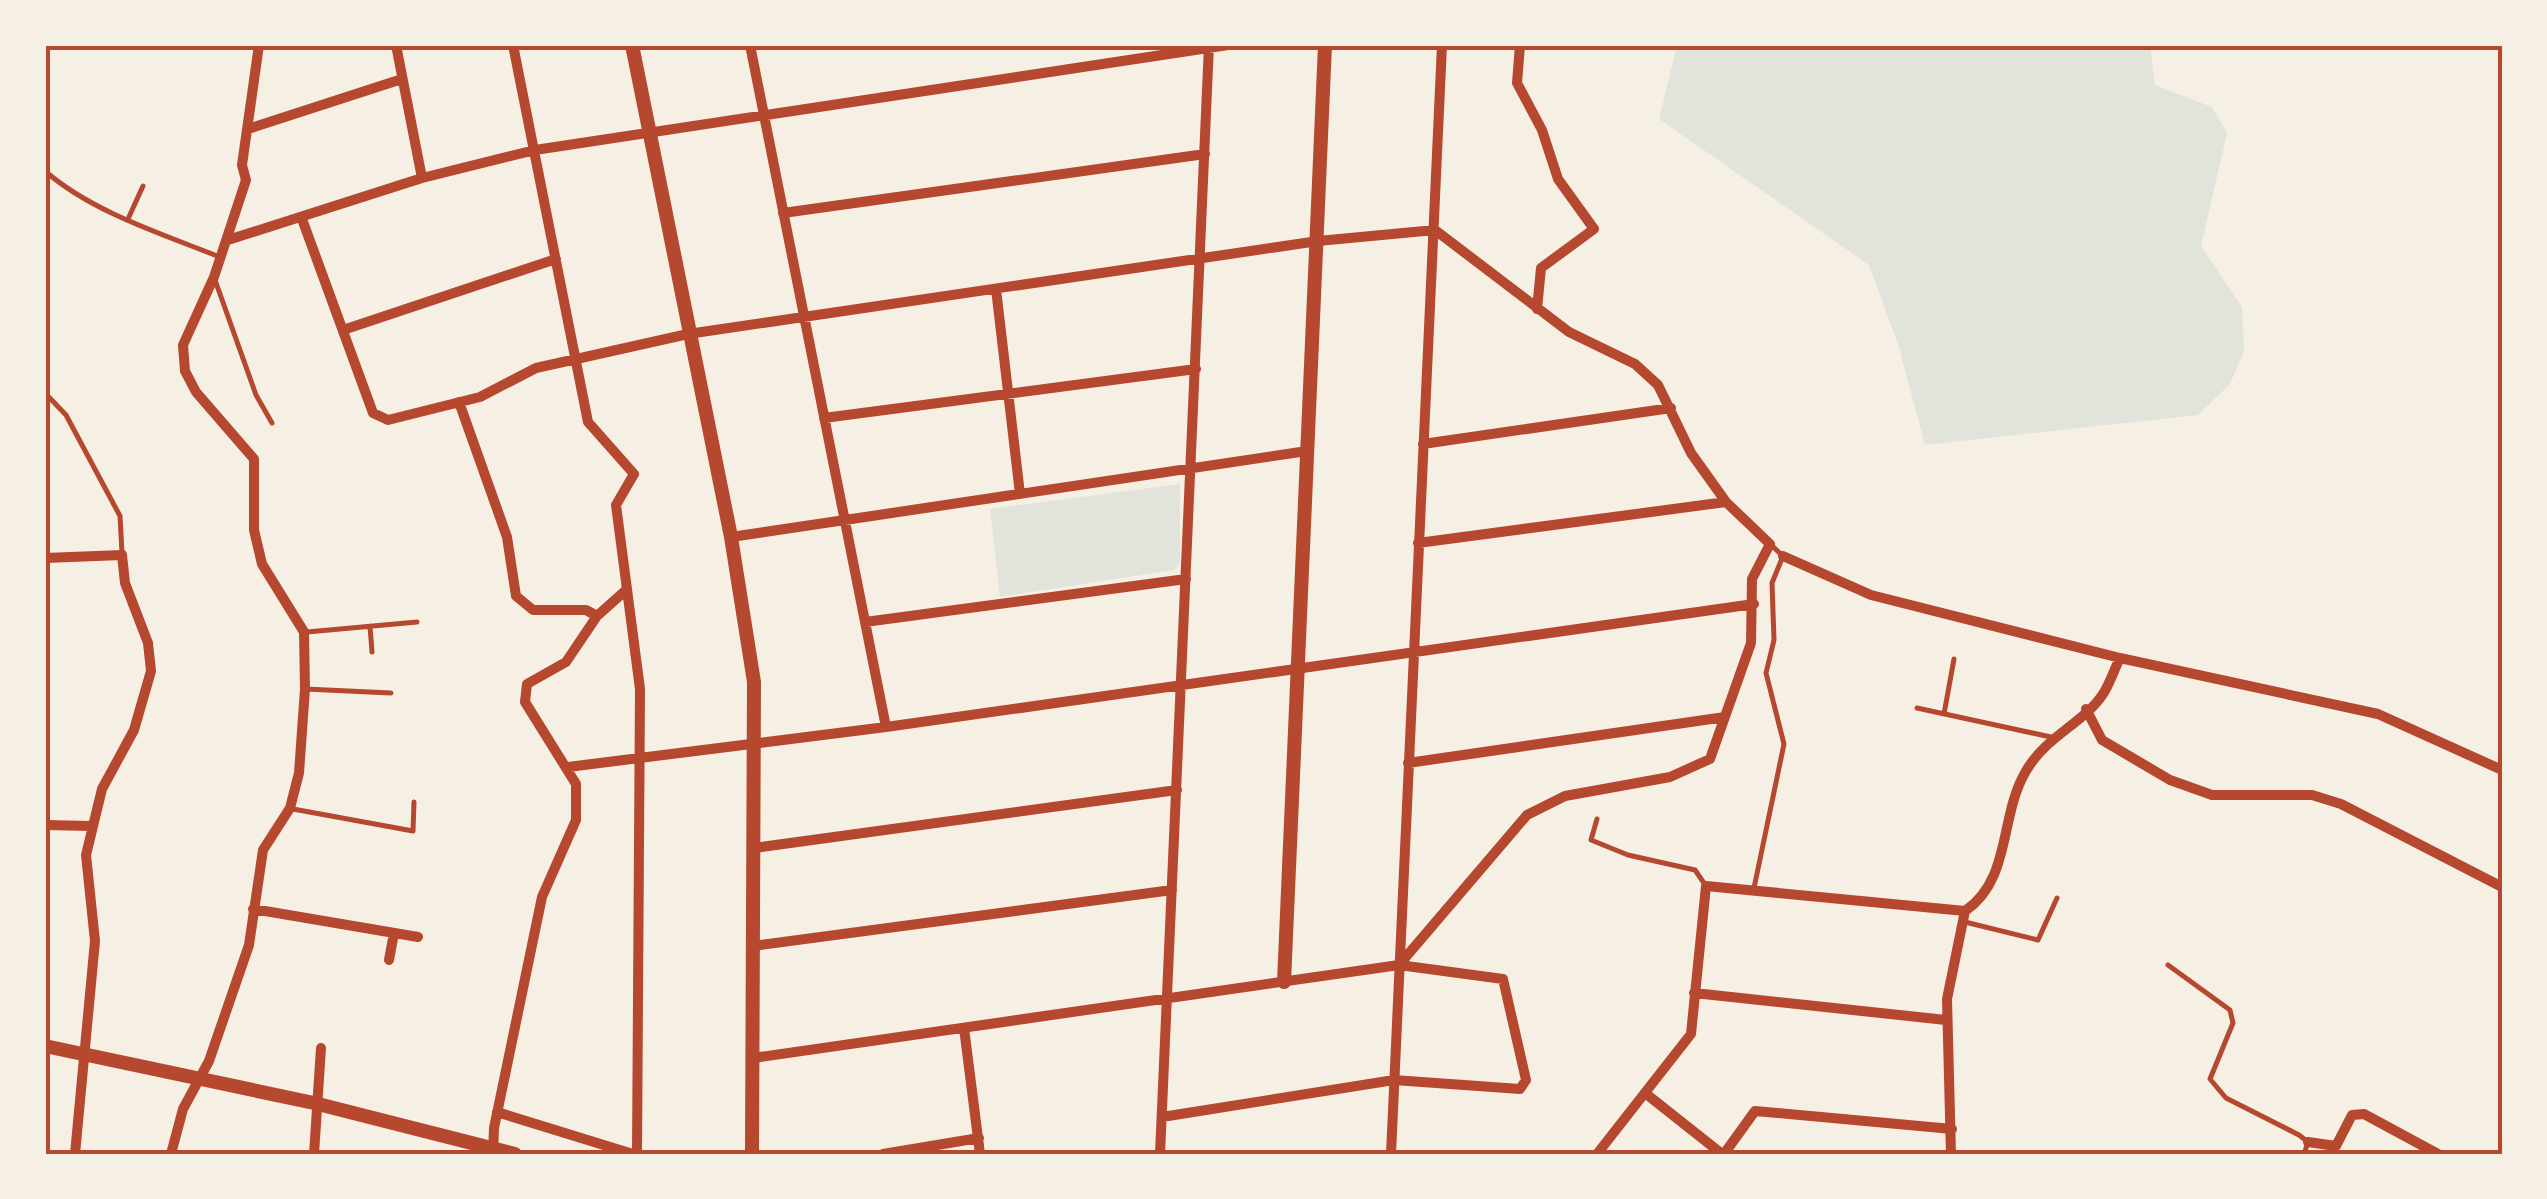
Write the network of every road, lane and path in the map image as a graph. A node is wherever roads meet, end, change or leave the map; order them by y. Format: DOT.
graph roads {
  1 [pos="259,45"];
  2 [pos="396,45"];
  3 [pos="513,45"];
  4 [pos="632,45"];
  5 [pos="750,45"];
  6 [pos="1228,45"];
  7 [pos="1325,45"];
  8 [pos="1442,45"];
  9 [pos="1520,45"];
  10 [pos="1209,46"];
  11 [pos="402,79"];
  12 [pos="763,112"];
  13 [pos="248,129"];
  14 [pos="648,131"];
  15 [pos="535,150"];
  16 [pos="1205,154"];
  17 [pos="45,171"];
  18 [pos="422,178"];
  19 [pos="143,186"];
  20 [pos="783,212"];
  21 [pos="128,218"];
  22 [pos="302,219"];
  23 [pos="1434,230"];
  24 [pos="228,240"];
  25 [pos="1318,241"];
  26 [pos="220,257"];
  27 [pos="1202,258"];
  28 [pos="556,259"];
  29 [pos="214,277"];
  30 [pos="996,288"];
  31 [pos="1537,309"];
  32 [pos="804,317"];
  33 [pos="343,330"];
  34 [pos="688,334"];
  35 [pos="575,358"];
  36 [pos="1196,369"];
  37 [pos="45,393"];
  38 [pos="1008,394"];
  39 [pos="459,402"];
  40 [pos="1671,408"];
  41 [pos="824,418"];
  42 [pos="272,424"];
  43 [pos="1423,444"];
  44 [pos="1307,452"];
  45 [pos="1192,469"];
  46 [pos="1020,494"];
  47 [pos="1726,502"];
  48 [pos="845,520"];
  49 [pos="731,536"];
  50 [pos="1418,543"];
  51 [pos="1770,544"];
  52 [pos="122,555"];
  53 [pos="1783,556"];
  54 [pos="45,558"];
  55 [pos="1186,579"];
  56 [pos="625,591"];
  57 [pos="1754,604"];
  58 [pos="597,616"];
  59 [pos="417,622"];
  60 [pos="866,622"];
  61 [pos="370,626"];
  62 [pos="304,632"];
  63 [pos="372,652"];
  64 [pos="1412,654"];
  65 [pos="2120,658"];
  66 [pos="1954,660"];
  67 [pos="1297,670"];
  68 [pos="1181,684"];
  69 [pos="305,689"];
  70 [pos="392,693"];
  71 [pos="1917,708"];
  72 [pos="2086,709"];
  73 [pos="1944,714"];
  74 [pos="1725,717"];
  75 [pos="886,727"];
  76 [pos="2051,737"];
  77 [pos="755,745"];
  78 [pos="640,759"];
  79 [pos="1408,763"];
  80 [pos="568,766"];
  81 [pos="2502,770"];
  82 [pos="1176,790"];
  83 [pos="414,802"];
  84 [pos="290,808"];
  85 [pos="1597,819"];
  86 [pos="45,825"];
  87 [pos="90,826"];
  88 [pos="754,848"];
  89 [pos="1706,886"];
  90 [pos="2502,887"];
  91 [pos="1172,890"];
  92 [pos="1754,891"];
  93 [pos="2057,898"];
  94 [pos="253,909"];
  95 [pos="1965,916"];
  96 [pos="394,933"];
  97 [pos="418,937"];
  98 [pos="753,946"];
  99 [pos="389,960"];
  100 [pos="1399,966"];
  101 [pos="2168,966"];
  102 [pos="1284,982"];
  103 [pos="1694,993"];
  104 [pos="1167,999"];
  105 [pos="1946,1020"];
  106 [pos="964,1028"];
  107 [pos="45,1046"];
  108 [pos="321,1048"];
  109 [pos="81,1054"];
  110 [pos="752,1058"];
  111 [pos="1394,1080"];
  112 [pos="1645,1093"];
  113 [pos="497,1112"];
  114 [pos="1162,1117"];
  115 [pos="1952,1130"];
  116 [pos="979,1138"];
  117 [pos="2306,1148"];
  118 [pos="74,1154"];
  119 [pos="170,1154"];
  120 [pos="314,1154"];
  121 [pos="493,1154"];
  122 [pos="515,1154"];
  123 [pos="635,1154"];
  124 [pos="752,1154"];
  125 [pos="883,1154"];
  126 [pos="980,1154"];
  127 [pos="1160,1154"];
  128 [pos="1391,1154"];
  129 [pos="1597,1154"];
  130 [pos="1723,1154"];
  131 [pos="1951,1154"];
  132 [pos="2438,1154"];
  1 -- 13 [label="street"];
  2 -- 11 [label="street"];
  3 -- 15 [label="street"];
  4 -- 14 [label="street"];
  5 -- 12 [label="street"];
  6 -- 10 [label="street"];
  7 -- 25 [label="street"];
  8 -- 23 [label="street"];
  9 -- 31 [label="street"];
  10 -- 12 [label="street"];
  10 -- 16 [label="street"];
  11 -- 13 [label="street"];
  11 -- 18 [label="street"];
  12 -- 14 [label="street"];
  12 -- 20 [label="street"];
  13 -- 24 [label="street"];
  14 -- 15 [label="street"];
  14 -- 34 [label="street"];
  15 -- 18 [label="street"];
  15 -- 28 [label="street"];
  16 -- 20 [label="street"];
  16 -- 27 [label="street"];
  17 -- 21 [label="lane"];
  18 -- 22 [label="street"];
  19 -- 21 [label="lane"];
  20 -- 32 [label="street"];
  21 -- 26 [label="lane"];
  22 -- 24 [label="street"];
  22 -- 33 [label="street"];
  23 -- 25 [label="street"];
  23 -- 31 [label="street"];
  23 -- 43 [label="street"];
  24 -- 26 [label="street"];
  25 -- 27 [label="street"];
  25 -- 44 [label="street"];
  26 -- 29 [label="street"];
  27 -- 30 [label="street"];
  27 -- 36 [label="street"];
  28 -- 33 [label="street"];
  28 -- 35 [label="street"];
  29 -- 42 [label="lane"];
  29 -- 62 [label="street"];
  30 -- 32 [label="street"];
  30 -- 38 [label="street"];
  31 -- 40 [label="street"];
  32 -- 34 [label="street"];
  32 -- 41 [label="street"];
  33 -- 39 [label="street"];
  34 -- 35 [label="street"];
  34 -- 49 [label="street"];
  35 -- 39 [label="street"];
  35 -- 56 [label="street"];
  36 -- 38 [label="street"];
  36 -- 45 [label="street"];
  37 -- 52 [label="lane"];
  38 -- 41 [label="street"];
  38 -- 46 [label="street"];
  39 -- 58 [label="street"];
  40 -- 43 [label="street"];
  40 -- 47 [label="street"];
  41 -- 48 [label="street"];
  43 -- 50 [label="street"];
  44 -- 45 [label="street"];
  44 -- 67 [label="street"];
  45 -- 46 [label="street"];
  45 -- 55 [label="street"];
  46 -- 48 [label="street"];
  47 -- 50 [label="street"];
  47 -- 51 [label="street"];
  48 -- 49 [label="street"];
  48 -- 60 [label="street"];
  49 -- 77 [label="street"];
  50 -- 64 [label="street"];
  51 -- 53 [label="lane"];
  51 -- 57 [label="street"];
  52 -- 54 [label="street"];
  52 -- 87 [label="street"];
  53 -- 65 [label="street"];
  53 -- 92 [label="lane"];
  55 -- 60 [label="street"];
  55 -- 68 [label="street"];
  56 -- 58 [label="street"];
  56 -- 78 [label="street"];
  57 -- 64 [label="street"];
  57 -- 74 [label="street"];
  58 -- 80 [label="street"];
  59 -- 61 [label="lane"];
  60 -- 75 [label="street"];
  61 -- 62 [label="lane"];
  61 -- 63 [label="lane"];
  62 -- 69 [label="street"];
  64 -- 67 [label="street"];
  64 -- 79 [label="street"];
  65 -- 72 [label="street"];
  65 -- 81 [label="street"];
  66 -- 73 [label="lane"];
  67 -- 68 [label="street"];
  67 -- 102 [label="street"];
  68 -- 75 [label="street"];
  68 -- 82 [label="street"];
  69 -- 70 [label="lane"];
  69 -- 84 [label="street"];
  71 -- 73 [label="lane"];
  72 -- 76 [label="street"];
  72 -- 90 [label="street"];
  73 -- 76 [label="lane"];
  74 -- 79 [label="street"];
  74 -- 100 [label="street"];
  75 -- 77 [label="street"];
  76 -- 95 [label="street"];
  77 -- 78 [label="street"];
  77 -- 88 [label="street"];
  78 -- 80 [label="street"];
  78 -- 123 [label="street"];
  79 -- 100 [label="street"];
  80 -- 113 [label="street"];
  82 -- 88 [label="street"];
  82 -- 91 [label="street"];
  83 -- 84 [label="lane"];
  84 -- 94 [label="street"];
  85 -- 89 [label="lane"];
  86 -- 87 [label="street"];
  87 -- 109 [label="street"];
  88 -- 98 [label="street"];
  89 -- 92 [label="street"];
  89 -- 103 [label="street"];
  91 -- 98 [label="street"];
  91 -- 104 [label="street"];
  92 -- 95 [label="street"];
  93 -- 95 [label="lane"];
  94 -- 96 [label="street"];
  94 -- 119 [label="street"];
  95 -- 105 [label="street"];
  96 -- 97 [label="street"];
  96 -- 99 [label="street"];
  98 -- 110 [label="street"];
  100 -- 102 [label="street"];
  100 -- 111 [label="street"];
  100 -- 111 [label="street"];
  101 -- 117 [label="lane"];
  102 -- 104 [label="street"];
  103 -- 105 [label="street"];
  103 -- 112 [label="street"];
  104 -- 106 [label="street"];
  104 -- 114 [label="street"];
  105 -- 115 [label="street"];
  106 -- 110 [label="street"];
  106 -- 116 [label="street"];
  107 -- 109 [label="street"];
  108 -- 120 [label="street"];
  109 -- 118 [label="street"];
  109 -- 122 [label="street"];
  110 -- 124 [label="street"];
  111 -- 114 [label="street"];
  111 -- 128 [label="street"];
  112 -- 129 [label="street"];
  112 -- 130 [label="street"];
  113 -- 121 [label="street"];
  113 -- 123 [label="street"];
  114 -- 127 [label="street"];
  115 -- 130 [label="street"];
  115 -- 131 [label="street"];
  116 -- 125 [label="street"];
  116 -- 126 [label="street"];
  117 -- 132 [label="street"];
}
